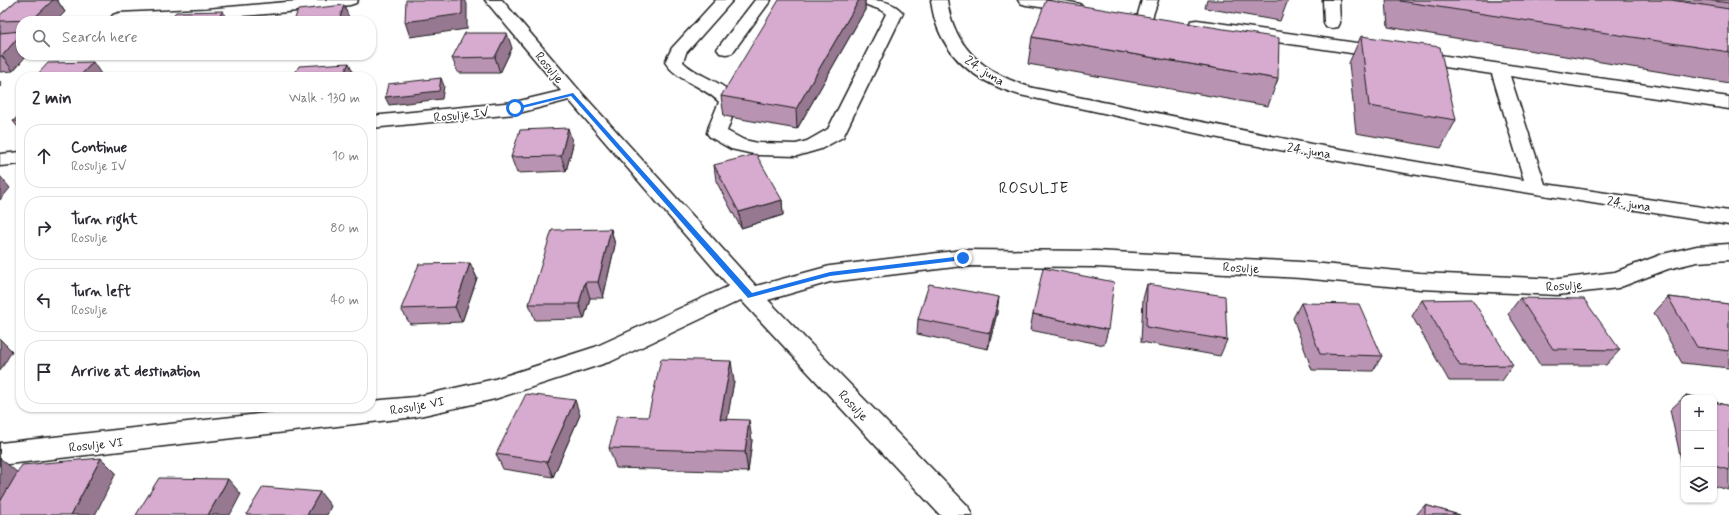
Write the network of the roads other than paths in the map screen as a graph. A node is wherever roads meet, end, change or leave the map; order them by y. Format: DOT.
graph roads {
  1 [pos="350,0"];
  2 [pos="493,0"];
  3 [pos="725,0"];
  4 [pos="763,0"];
  5 [pos="868,0"];
  6 [pos="939,0"];
  7 [pos="1026,0"];
  8 [pos="1150,0"];
  9 [pos="1331,0"];
  10 [pos="1093,10"];
  11 [pos="194,16"];
  12 [pos="1145,18"];
  13 [pos="1184,23"];
  14 [pos="1332,23"];
  15 [pos="726,49"];
  16 [pos="1500,68"];
  17 [pos="573,94"];
  18 [pos="1729,102"];
  19 [pos="376,122"];
  20 [pos="16,158"];
  21 [pos="0,160"];
  22 [pos="1536,188"];
  23 [pos="1729,218"];
  24 [pos="1729,252"];
  25 [pos="747,292"];
  26 [pos="376,411"];
  27 [pos="371,412"];
  28 [pos="0,454"];
  29 [pos="958,515"];
  1 -- 11 [label="street"];
  2 -- 17 [label="street, Rosulje"];
  3 -- 5 [label="street"];
  4 -- 15 [label="street"];
  6 -- 22 [label="street, 24. juna"];
  7 -- 10 [label="street"];
  8 -- 12 [label="street"];
  9 -- 14 [label="street"];
  13 -- 16 [label="street"];
  16 -- 18 [label="street"];
  16 -- 22 [label="street"];
  17 -- 19 [label="street, Rosulje IV"];
  17 -- 25 [label="street, Rosulje"];
  20 -- 21 [label="street"];
  22 -- 23 [label="street, 24. juna"];
  24 -- 25 [label="street, Rosulje"];
  25 -- 26 [label="street, Rosulje VI"];
  25 -- 29 [label="street, Rosulje"];
  27 -- 28 [label="street, Rosulje VI"];
}
